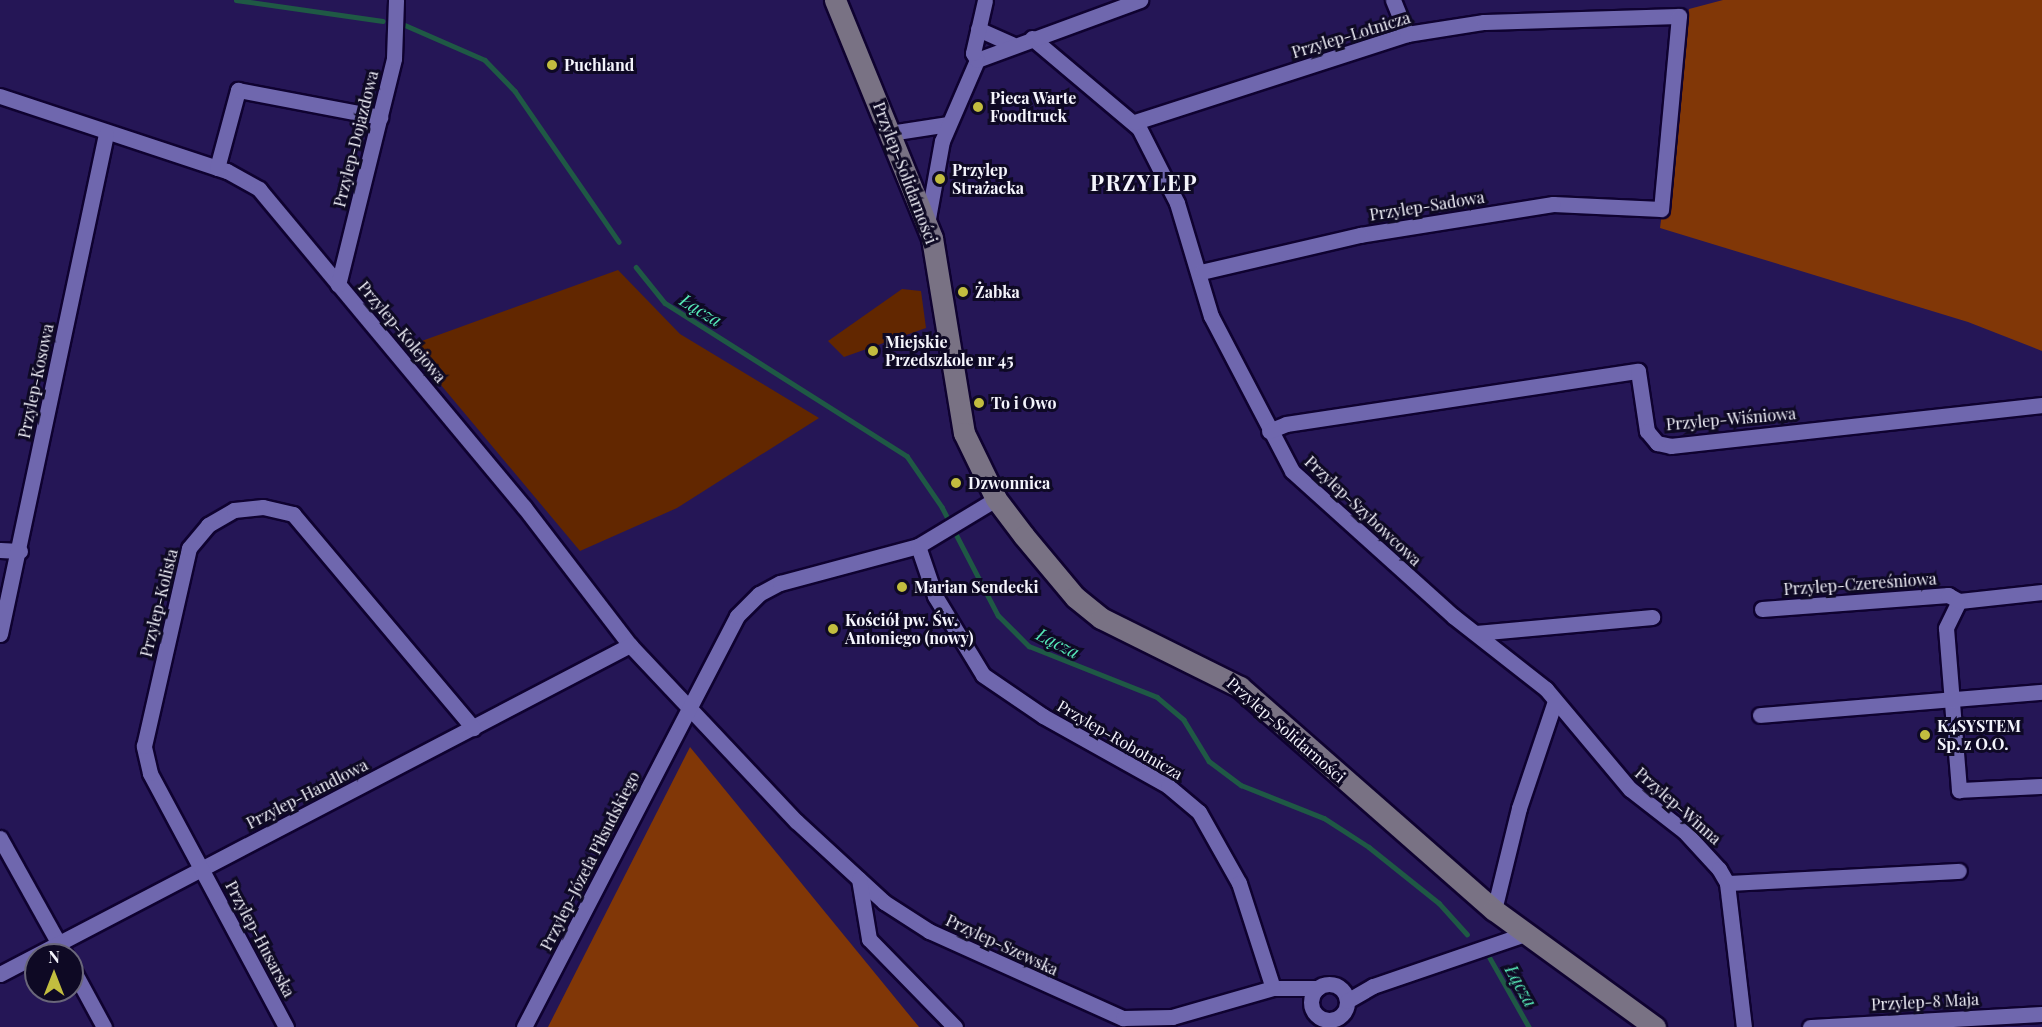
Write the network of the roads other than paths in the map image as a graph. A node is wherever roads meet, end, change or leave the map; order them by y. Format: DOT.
graph roads {
  1 [pos="396,0"];
  2 [pos="835,0"];
  3 [pos="985,0"];
  4 [pos="1140,0"];
  5 [pos="1393,0"];
  6 [pos="978,29"];
  7 [pos="1407,34"];
  8 [pos="1032,38"];
  9 [pos="1012,44"];
  10 [pos="977,60"];
  11 [pos="0,96"];
  12 [pos="380,117"];
  13 [pos="1136,122"];
  14 [pos="948,124"];
  15 [pos="890,133"];
  16 [pos="106,134"];
  17 [pos="217,168"];
  18 [pos="1661,209"];
  19 [pos="927,224"];
  20 [pos="1201,272"];
  21 [pos="338,285"];
  22 [pos="2042,405"];
  23 [pos="1269,432"];
  24 [pos="996,499"];
  25 [pos="918,546"];
  26 [pos="0,550"];
  27 [pos="20,550"];
  28 [pos="2042,592"];
  29 [pos="1959,601"];
  30 [pos="1762,609"];
  31 [pos="1652,617"];
  32 [pos="1476,633"];
  33 [pos="0,634"];
  34 [pos="630,645"];
  35 [pos="2042,692"];
  36 [pos="1952,700"];
  37 [pos="1556,701"];
  38 [pos="690,713"];
  39 [pos="1760,715"];
  40 [pos="473,728"];
  41 [pos="2042,786"];
  42 [pos="0,838"];
  43 [pos="202,869"];
  44 [pos="1959,871"];
  45 [pos="859,879"];
  46 [pos="1727,882"];
  47 [pos="1494,910"];
  48 [pos="1525,934"];
  49 [pos="58,943"];
  50 [pos="72,943"];
  51 [pos="24,964"];
  52 [pos="0,974"];
  53 [pos="1373,986"];
  54 [pos="1338,987"];
  55 [pos="1273,988"];
  56 [pos="84,990"];
  57 [pos="1314,994"];
  58 [pos="2041,1010"];
  59 [pos="1345,1013"];
  60 [pos="1319,1022"];
  61 [pos="104,1027"];
  62 [pos="286,1027"];
  63 [pos="524,1027"];
  64 [pos="955,1027"];
  65 [pos="1655,1027"];
  66 [pos="1744,1027"];
  67 [pos="1810,1027"];
  1 -- 12 [label="street, Przylep-Dojazdowa"];
  2 -- 15 [label="main road, Przylep-Solidarności"];
  3 -- 6 [label="street"];
  4 -- 8 [label="street"];
  5 -- 7 [label="street"];
  6 -- 9 [label="street"];
  6 -- 10 [label="street"];
  7 -- 13 [label="street, Przylep-Lotnicza"];
  7 -- 18 [label="street, Przylep-Lotnicza"];
  8 -- 9 [label="street"];
  8 -- 13 [label="street, Przylep-Szybowcowa"];
  9 -- 10 [label="street"];
  10 -- 14 [label="street"];
  11 -- 16 [label="street, Przylep-Kolejowa"];
  12 -- 17 [label="street"];
  12 -- 21 [label="street, Przylep-Dojazdowa"];
  13 -- 20 [label="street, Przylep-Szybowcowa"];
  14 -- 15 [label="street"];
  14 -- 19 [label="street"];
  15 -- 19 [label="main road, Przylep-Solidarności"];
  16 -- 17 [label="street, Przylep-Kolejowa"];
  16 -- 27 [label="street, Przylep-Kosowa"];
  17 -- 21 [label="street, Przylep-Kolejowa"];
  18 -- 20 [label="street, Przylep-Sadowa"];
  19 -- 24 [label="main road, Przylep-Solidarności"];
  20 -- 23 [label="street, Przylep-Szybowcowa"];
  21 -- 34 [label="street, Przylep-Kolejowa"];
  22 -- 23 [label="street, Przylep-Wiśniowa"];
  23 -- 32 [label="street, Przylep-Szybowcowa"];
  24 -- 25 [label="street"];
  24 -- 47 [label="main road, Przylep-Solidarności"];
  25 -- 38 [label="street"];
  25 -- 55 [label="street, Przylep-Robotnicza"];
  26 -- 27 [label="street"];
  27 -- 33 [label="street, Przylep-Kosowa"];
  28 -- 29 [label="street, Przylep-Czereśniowa"];
  29 -- 30 [label="street, Przylep-Czereśniowa"];
  29 -- 36 [label="street"];
  31 -- 32 [label="street"];
  32 -- 37 [label="street, Przylep-Szybowcowa"];
  34 -- 38 [label="street, Przylep-Kolejowa"];
  34 -- 40 [label="street, Przylep-Handlowa"];
  35 -- 36 [label="street"];
  36 -- 39 [label="street"];
  36 -- 41 [label="street"];
  37 -- 46 [label="street, Przylep-Winna"];
  37 -- 47 [label="street"];
  38 -- 45 [label="street, Przylep-Szewska"];
  38 -- 63 [label="street, Przylep-Józefa Piłsudskiego"];
  40 -- 43 [label="street, Przylep-Handlowa"];
  40 -- 43 [label="street, Przylep-Kolista"];
  42 -- 49 [label="street"];
  43 -- 50 [label="street, Przylep-Handlowa"];
  43 -- 62 [label="street, Przylep-Husarska"];
  44 -- 46 [label="street"];
  45 -- 55 [label="street, Przylep-Szewska"];
  45 -- 64 [label="street"];
  46 -- 66 [label="street, Przylep-Winna"];
  47 -- 48 [label="main road, Przylep-Solidarności"];
  48 -- 53 [label="street"];
  48 -- 65 [label="main road, Przylep-Solidarności"];
  51 -- 52 [label="street, Przylep-Handlowa"];
  53 -- 54 [label="street"];
  53 -- 59 [label="street"];
  54 -- 57 [label="street"];
  54 -- 59 [label="street"];
  55 -- 57 [label="street"];
  56 -- 61 [label="street"];
  57 -- 60 [label="street"];
  58 -- 67 [label="street, Przylep-8 Maja"];
  59 -- 60 [label="street"];
}
